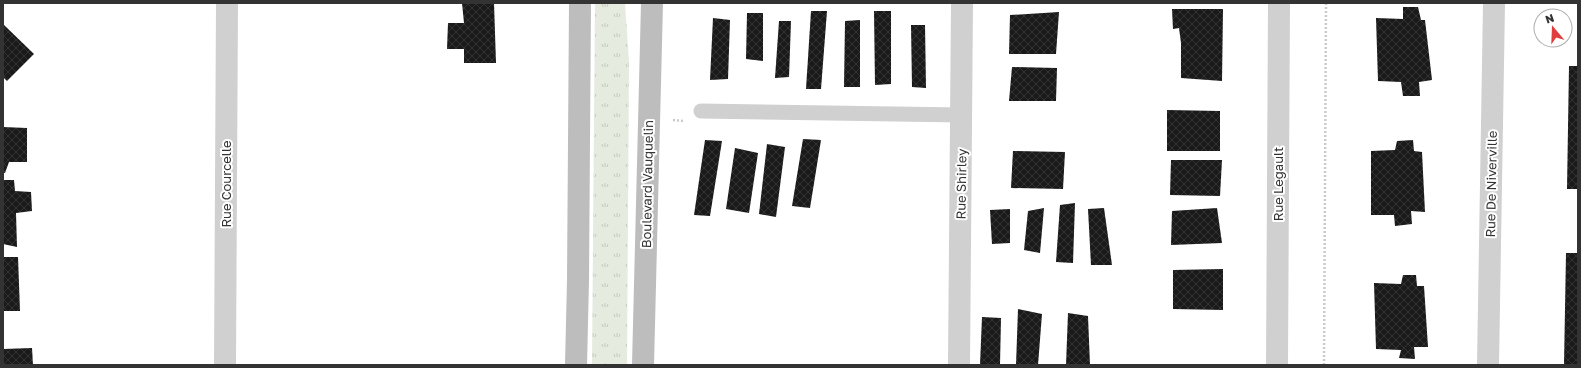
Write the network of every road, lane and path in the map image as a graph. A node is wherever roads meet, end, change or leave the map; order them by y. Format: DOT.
graph roads {
  1 [pos="227,3"];
  2 [pos="580,3"];
  3 [pos="652,3"];
  4 [pos="962,3"];
  5 [pos="1279,3"];
  6 [pos="1326,3"];
  7 [pos="1494,3"];
  8 [pos="701,111"];
  9 [pos="962,115"];
  10 [pos="225,365"];
  11 [pos="576,365"];
  12 [pos="643,365"];
  13 [pos="959,365"];
  14 [pos="1277,365"];
  15 [pos="1324,365"];
  16 [pos="1488,365"];
  1 -- 10 [label="street, Rue Courcelle"];
  2 -- 11 [label="street"];
  3 -- 12 [label="street, Boulevard Vauquelin"];
  4 -- 9 [label="street, Rue Shirley"];
  5 -- 14 [label="street, Rue Legault"];
  6 -- 15 [label="path"];
  7 -- 16 [label="street, Rue De Niverville"];
  8 -- 9 [label="lane"];
  9 -- 13 [label="street, Rue Shirley"];
}
